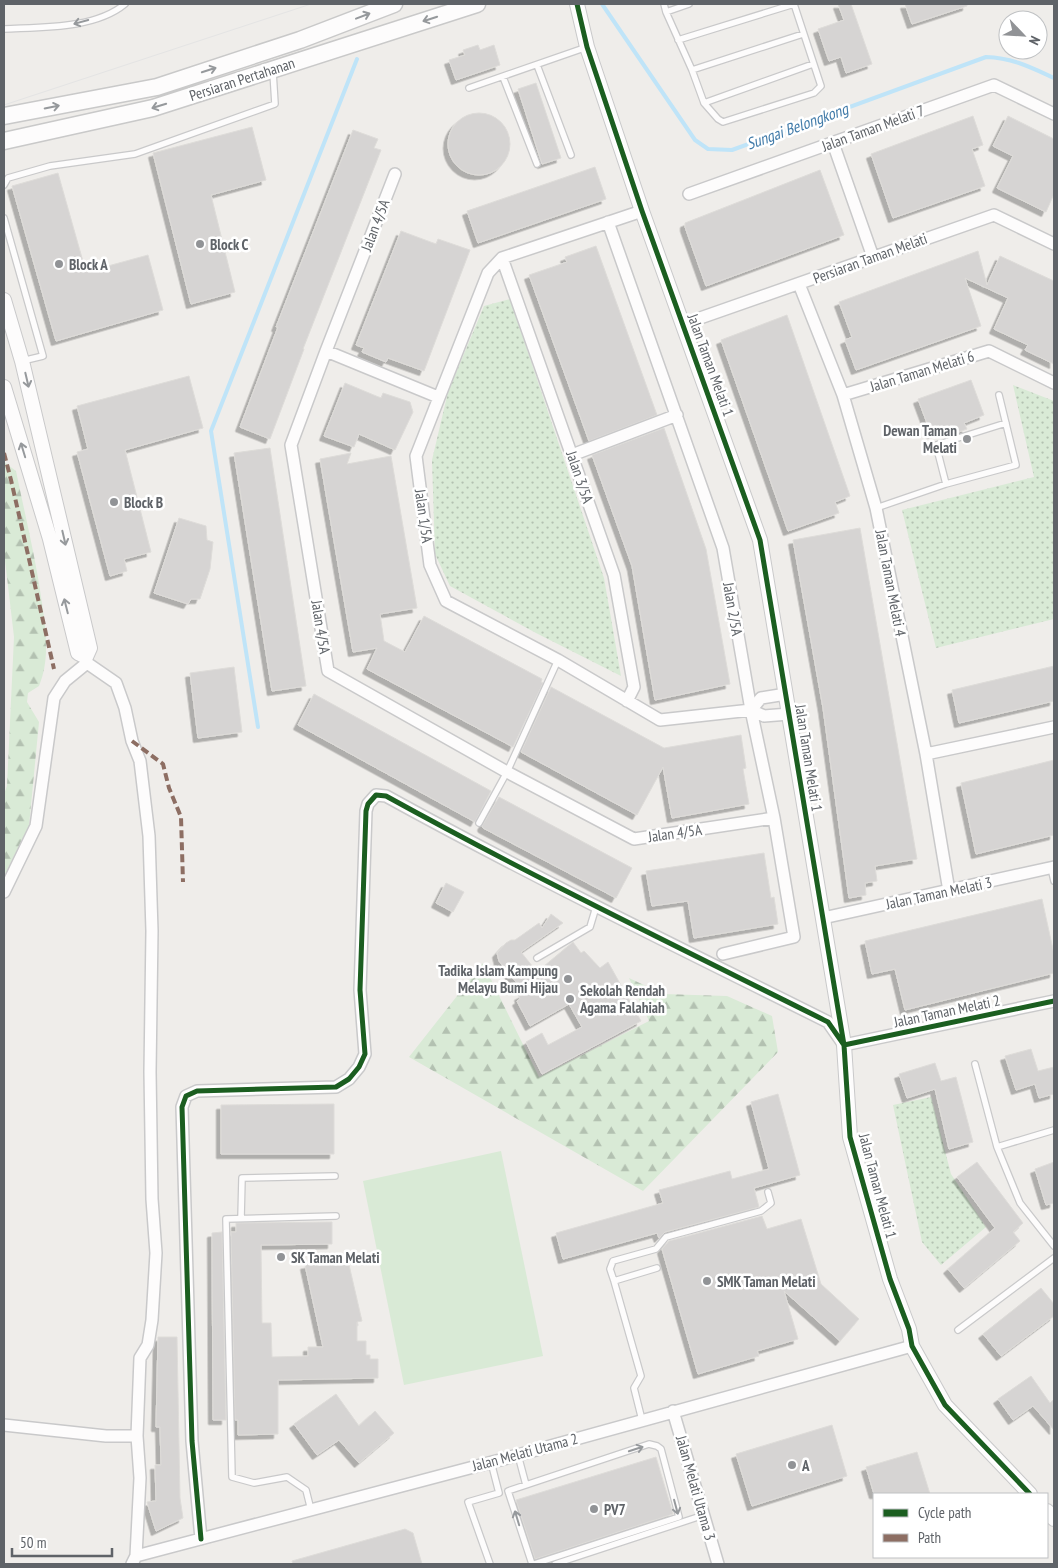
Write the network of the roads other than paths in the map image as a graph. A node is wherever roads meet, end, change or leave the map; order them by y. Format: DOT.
graph roads {
  1 [pos="125,4"];
  2 [pos="394,4"];
  3 [pos="477,4"];
  4 [pos="577,4"];
  5 [pos="664,4"];
  6 [pos="689,4"];
  7 [pos="794,4"];
  8 [pos="666,12"];
  9 [pos="4,30"];
  10 [pos="803,34"];
  11 [pos="678,40"];
  12 [pos="587,47"];
  13 [pos="813,64"];
  14 [pos="537,65"];
  15 [pos="273,70"];
  16 [pos="692,70"];
  17 [pos="503,76"];
  18 [pos="469,88"];
  19 [pos="704,103"];
  20 [pos="9,113"];
  21 [pos="1054,114"];
  22 [pos="6,142"];
  23 [pos="833,142"];
  24 [pos="571,155"];
  25 [pos="537,164"];
  26 [pos="395,174"];
  27 [pos="4,185"];
  28 [pos="689,194"];
  29 [pos="642,211"];
  30 [pos="4,218"];
  31 [pos="608,222"];
  32 [pos="1054,244"];
  33 [pos="873,256"];
  34 [pos="502,258"];
  35 [pos="799,284"];
  36 [pos="4,300"];
  37 [pos="683,324"];
  38 [pos="326,351"];
  39 [pos="22,361"];
  40 [pos="1054,383"];
  41 [pos="4,387"];
  42 [pos="843,395"];
  43 [pos="999,395"];
  44 [pos="438,397"];
  45 [pos="677,415"];
  46 [pos="1006,423"];
  47 [pos="572,455"];
  48 [pos="946,484"];
  49 [pos="876,508"];
  50 [pos="86,660"];
  51 [pos="558,660"];
  52 [pos="786,694"];
  53 [pos="627,701"];
  54 [pos="751,710"];
  55 [pos="789,714"];
  56 [pos="1054,726"];
  57 [pos="926,754"];
  58 [pos="507,772"];
  59 [pos="774,818"];
  60 [pos="479,823"];
  61 [pos="1053,867"];
  62 [pos="1054,881"];
  63 [pos="949,891"];
  64 [pos="4,892"];
  65 [pos="596,907"];
  66 [pos="823,918"];
  67 [pos="723,954"];
  68 [pos="537,958"];
  69 [pos="1054,1001"];
  70 [pos="844,1045"];
  71 [pos="975,1064"];
  72 [pos="1054,1130"];
  73 [pos="997,1147"];
  74 [pos="335,1176"];
  75 [pos="768,1192"];
  76 [pos="336,1216"];
  77 [pos="241,1218"];
  78 [pos="1054,1246"];
  79 [pos="1054,1258"];
  80 [pos="657,1268"];
  81 [pos="614,1281"];
  82 [pos="958,1330"];
  83 [pos="912,1346"];
  84 [pos="673,1411"];
  85 [pos="642,1420"];
  86 [pos="4,1425"];
  87 [pos="137,1436"];
  88 [pos="518,1455"];
  89 [pos="491,1462"];
  90 [pos="526,1485"];
  91 [pos="1029,1493"];
  92 [pos="311,1510"];
  93 [pos="704,1515"];
  94 [pos="201,1539"];
  95 [pos="136,1562"];
  96 [pos="490,1564"];
  97 [pos="533,1564"];
  98 [pos="556,1564"];
  99 [pos="718,1564"];
  1 -- 9 [label="lane, one-way"];
  20 -- 2 [label="main road, Persiaran Pertahanan, one-way"];
  3 -- 15 [label="main road, Persiaran Pertahanan, one-way"];
  4 -- 12 [label="street, Jalan Taman Melati 1"];
  5 -- 8 [label="lane"];
  6 -- 8 [label="lane"];
  7 -- 10 [label="lane"];
  7 -- 11 [label="lane"];
  8 -- 11 [label="lane"];
  10 -- 13 [label="lane"];
  10 -- 16 [label="lane"];
  11 -- 16 [label="lane"];
  12 -- 14 [label="lane"];
  12 -- 29 [label="street, Jalan Taman Melati 1"];
  13 -- 19 [label="lane"];
  13 -- 19 [label="lane"];
  14 -- 17 [label="lane"];
  14 -- 24 [label="lane"];
  15 -- 22 [label="main road, Persiaran Pertahanan, one-way"];
  15 -- 27 [label="lane"];
  16 -- 19 [label="lane"];
  17 -- 18 [label="lane"];
  17 -- 25 [label="lane"];
  21 -- 23 [label="street, Jalan Taman Melati 7"];
  23 -- 28 [label="street, Jalan Taman Melati 7"];
  23 -- 33 [label="street"];
  26 -- 38 [label="street, Jalan 4/5A"];
  29 -- 31 [label="street"];
  29 -- 37 [label="street, Jalan Taman Melati 1"];
  30 -- 39 [label="lane"];
  31 -- 34 [label="street"];
  31 -- 45 [label="street, Jalan 2/5A"];
  32 -- 33 [label="street, Persiaran Taman Melati"];
  33 -- 35 [label="street, Persiaran Taman Melati"];
  34 -- 44 [label="street, Jalan 1/5A"];
  34 -- 47 [label="street, Jalan 3/5A"];
  35 -- 37 [label="street, Persiaran Taman Melati"];
  35 -- 42 [label="street, Jalan Taman Melati 4"];
  36 -- 39 [label="street"];
  37 -- 52 [label="street, Jalan Taman Melati 1"];
  38 -- 44 [label="street"];
  38 -- 58 [label="street, Jalan 4/5A"];
  39 -- 50 [label="street, one-way"];
  40 -- 42 [label="street, Jalan Taman Melati 6"];
  50 -- 41 [label="street, one-way"];
  42 -- 49 [label="street, Jalan Taman Melati 4"];
  43 -- 46 [label="lane"];
  44 -- 51 [label="street, Jalan 1/5A"];
  45 -- 47 [label="street"];
  45 -- 54 [label="street, Jalan 2/5A"];
  46 -- 48 [label="lane"];
  46 -- 48 [label="lane"];
  47 -- 53 [label="street, Jalan 3/5A"];
  48 -- 49 [label="lane"];
  49 -- 57 [label="street, Jalan Taman Melati 4"];
  50 -- 64 [label="street"];
  50 -- 87 [label="street"];
  51 -- 53 [label="street, Jalan 1/5A"];
  51 -- 58 [label="lane"];
  52 -- 54 [label="street, Jalan 1/5A"];
  52 -- 55 [label="street, Jalan Taman Melati 1"];
  53 -- 54 [label="street, Jalan 1/5A"];
  54 -- 55 [label="street, Jalan 1/5A"];
  54 -- 59 [label="street, Jalan 2/5A"];
  55 -- 66 [label="street, Jalan Taman Melati 1"];
  56 -- 57 [label="street"];
  57 -- 63 [label="street, Jalan Taman Melati 4"];
  58 -- 59 [label="street, Jalan 4/5A"];
  58 -- 60 [label="lane"];
  59 -- 67 [label="street, Jalan 2/5A"];
  61 -- 62 [label="lane"];
  61 -- 63 [label="street, Jalan Taman Melati 3"];
  63 -- 66 [label="street, Jalan Taman Melati 3"];
  65 -- 68 [label="lane"];
  65 -- 70 [label="street"];
  65 -- 94 [label="street"];
  66 -- 70 [label="street, Jalan Taman Melati 1"];
  69 -- 70 [label="street, Jalan Taman Melati 2"];
  70 -- 83 [label="street, Jalan Taman Melati 1"];
  71 -- 73 [label="lane"];
  72 -- 73 [label="lane"];
  73 -- 78 [label="lane"];
  74 -- 77 [label="lane"];
  75 -- 81 [label="lane"];
  76 -- 77 [label="lane"];
  77 -- 92 [label="lane"];
  79 -- 82 [label="lane"];
  80 -- 81 [label="lane"];
  81 -- 85 [label="lane"];
  83 -- 84 [label="street, Jalan Melati Utama 2"];
  83 -- 91 [label="street, Jalan Taman Melati 1"];
  84 -- 85 [label="street, Jalan Melati Utama 2"];
  84 -- 93 [label="street, Jalan Melati Utama 3"];
  85 -- 88 [label="street, Jalan Melati Utama 2"];
  86 -- 87 [label="street"];
  87 -- 95 [label="street"];
  88 -- 89 [label="street, Jalan Melati Utama 2"];
  88 -- 90 [label="lane"];
  89 -- 92 [label="street, Jalan Melati Utama 2"];
  89 -- 96 [label="lane"];
  97 -- 90 [label="lane, one-way"];
  90 -- 97 [label="lane, one-way"];
  92 -- 94 [label="street, Jalan Melati Utama 2"];
  93 -- 98 [label="lane"];
  93 -- 99 [label="street, Jalan Melati Utama 3"];
  94 -- 95 [label="street, Jalan Melati Utama 2"];
}
